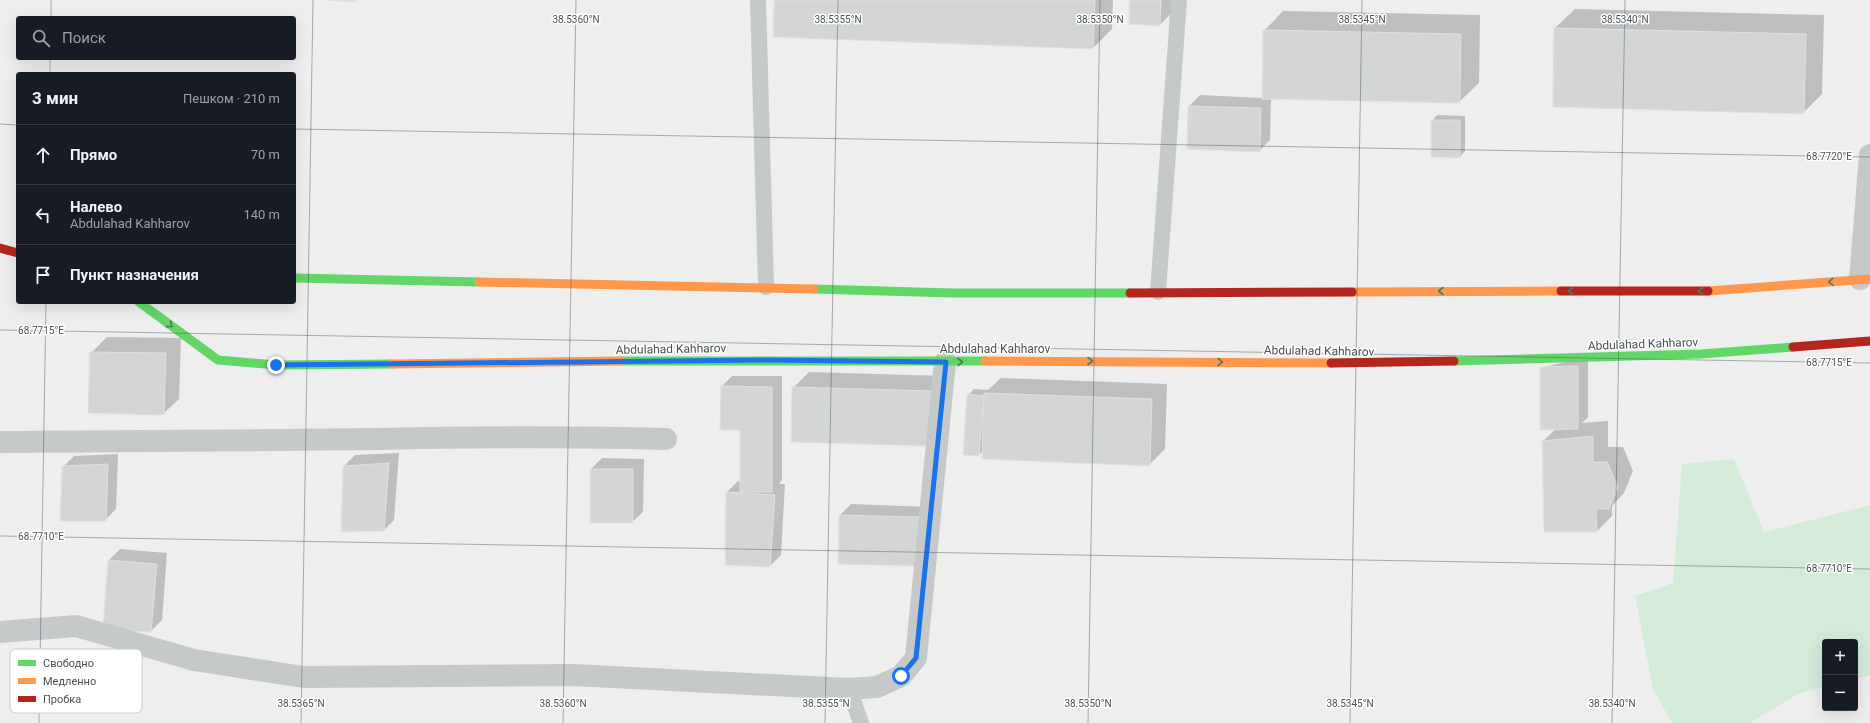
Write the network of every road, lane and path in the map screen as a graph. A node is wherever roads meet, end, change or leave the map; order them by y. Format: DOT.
graph roads {
  1 [pos="758,0"];
  2 [pos="1178,0"];
  3 [pos="1870,155"];
  4 [pos="0,248"];
  5 [pos="16,252"];
  6 [pos="296,278"];
  7 [pos="1865,279"];
  8 [pos="766,287"];
  9 [pos="1158,292"];
  10 [pos="142,304"];
  11 [pos="1870,341"];
  12 [pos="946,362"];
  13 [pos="666,439"];
  14 [pos="0,442"];
  15 [pos="0,632"];
  16 [pos="848,689"];
  17 [pos="861,723"];
  1 -- 8 [label="lane"];
  2 -- 9 [label="lane"];
  3 -- 7 [label="street"];
  4 -- 5 [label="main road"];
  6 -- 8 [label="main road"];
  7 -- 9 [label="main road, one-way"];
  8 -- 9 [label="main road"];
  10 -- 12 [label="main road, Abdulahad Kahharov, one-way"];
  12 -- 11 [label="main road, Abdulahad Kahharov, one-way"];
  12 -- 16 [label="street"];
  13 -- 14 [label="street"];
  15 -- 16 [label="street"];
  16 -- 17 [label="lane"];
}
